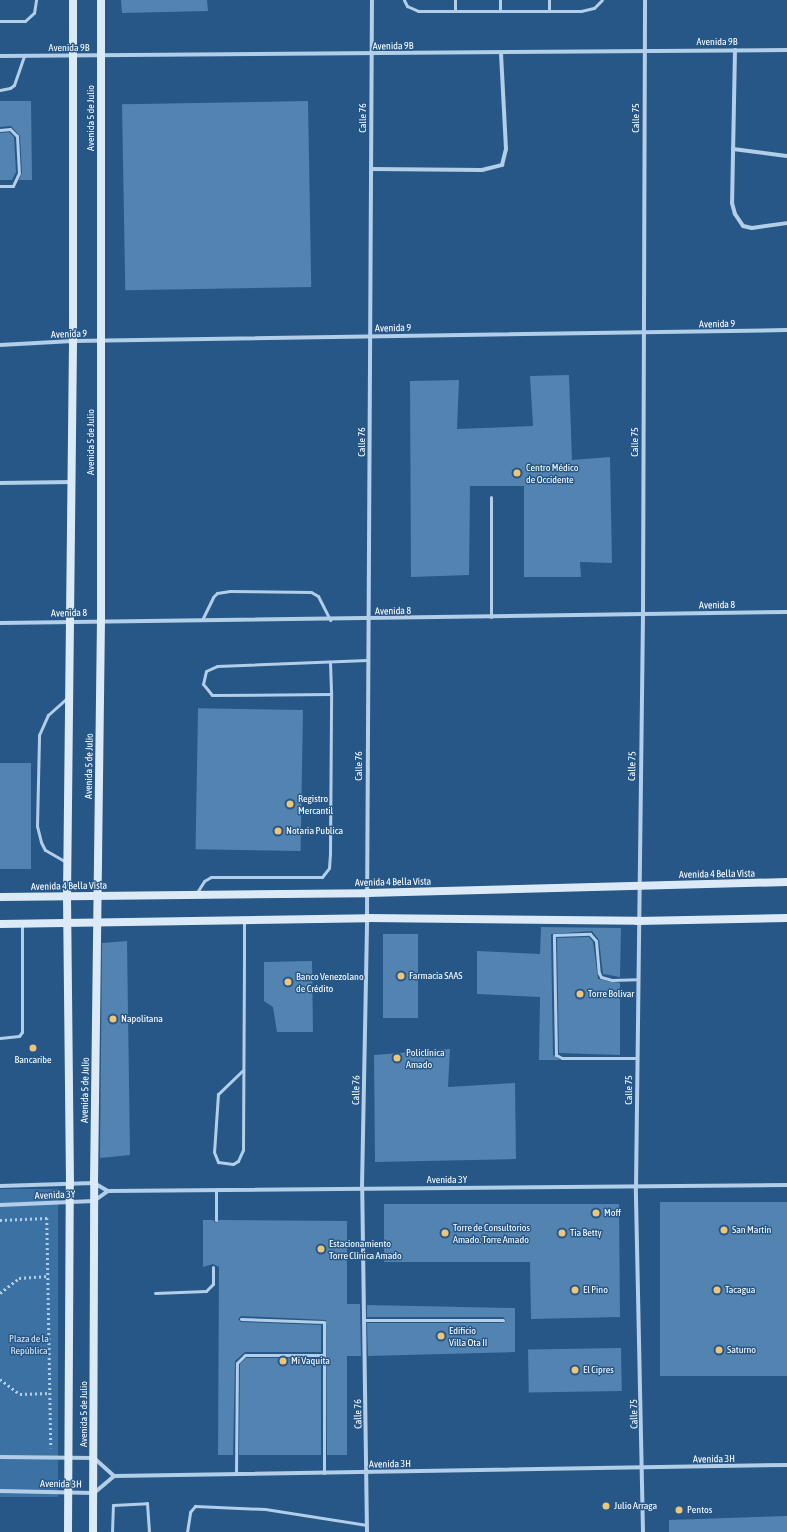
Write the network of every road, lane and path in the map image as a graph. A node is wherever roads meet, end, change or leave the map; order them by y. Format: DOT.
graph roads {
  1 [pos="36,0"];
  2 [pos="73,0"];
  3 [pos="101,0"];
  4 [pos="372,0"];
  5 [pos="404,0"];
  6 [pos="455,0"];
  7 [pos="500,0"];
  8 [pos="549,0"];
  9 [pos="602,0"];
  10 [pos="645,0"];
  11 [pos="455,11"];
  12 [pos="500,11"];
  13 [pos="549,11"];
  14 [pos="0,21"];
  15 [pos="735,50"];
  16 [pos="787,50"];
  17 [pos="645,51"];
  18 [pos="500,52"];
  19 [pos="372,54"];
  20 [pos="0,56"];
  21 [pos="24,56"];
  22 [pos="73,56"];
  23 [pos="101,56"];
  24 [pos="0,90"];
  25 [pos="0,130"];
  26 [pos="733,148"];
  27 [pos="787,156"];
  28 [pos="371,169"];
  29 [pos="0,186"];
  30 [pos="787,223"];
  31 [pos="787,330"];
  32 [pos="643,333"];
  33 [pos="370,336"];
  34 [pos="101,341"];
  35 [pos="74,342"];
  36 [pos="0,345"];
  37 [pos="72,482"];
  38 [pos="0,483"];
  39 [pos="491,497"];
  40 [pos="787,612"];
  41 [pos="643,614"];
  42 [pos="491,617"];
  43 [pos="71,620"];
  44 [pos="101,620"];
  45 [pos="202,620"];
  46 [pos="330,620"];
  47 [pos="368,620"];
  48 [pos="0,623"];
  49 [pos="367,660"];
  50 [pos="330,662"];
  51 [pos="331,694"];
  52 [pos="70,696"];
  53 [pos="68,863"];
  54 [pos="787,882"];
  55 [pos="638,886"];
  56 [pos="367,893"];
  57 [pos="196,895"];
  58 [pos="97,896"];
  59 [pos="0,897"];
  60 [pos="67,897"];
  61 [pos="367,918"];
  62 [pos="787,918"];
  63 [pos="244,920"];
  64 [pos="637,921"];
  65 [pos="67,923"];
  66 [pos="98,923"];
  67 [pos="0,924"];
  68 [pos="22,924"];
  69 [pos="637,979"];
  70 [pos="0,1038"];
  71 [pos="637,1058"];
  72 [pos="243,1070"];
  73 [pos="70,1183"];
  74 [pos="94,1183"];
  75 [pos="787,1185"];
  76 [pos="0,1186"];
  77 [pos="362,1187"];
  78 [pos="636,1188"];
  79 [pos="216,1190"];
  80 [pos="108,1191"];
  81 [pos="94,1201"];
  82 [pos="70,1203"];
  83 [pos="0,1205"];
  84 [pos="0,1220"];
  85 [pos="216,1220"];
  86 [pos="213,1267"];
  87 [pos="48,1276"];
  88 [pos="155,1292"];
  89 [pos="0,1293"];
  90 [pos="241,1319"];
  91 [pos="365,1320"];
  92 [pos="503,1320"];
  93 [pos="324,1355"];
  94 [pos="0,1379"];
  95 [pos="50,1393"];
  96 [pos="44,1450"];
  97 [pos="0,1457"];
  98 [pos="70,1458"];
  99 [pos="94,1458"];
  100 [pos="787,1465"];
  101 [pos="643,1468"];
  102 [pos="324,1473"];
  103 [pos="367,1473"];
  104 [pos="236,1474"];
  105 [pos="114,1476"];
  106 [pos="0,1491"];
  107 [pos="69,1493"];
  108 [pos="94,1493"];
  109 [pos="367,1525"];
  110 [pos="68,1532"];
  111 [pos="93,1532"];
  112 [pos="112,1532"];
  113 [pos="148,1532"];
  114 [pos="187,1532"];
  115 [pos="367,1532"];
  116 [pos="643,1532"];
  1 -- 14 [label="lane"];
  2 -- 22 [label="main road, Avenida 5 de Julio"];
  3 -- 23 [label="main road, Avenida 5 de Julio"];
  4 -- 19 [label="street, Calle 76"];
  5 -- 11 [label="lane"];
  6 -- 11 [label="lane"];
  7 -- 12 [label="lane"];
  8 -- 13 [label="lane"];
  9 -- 13 [label="lane"];
  10 -- 17 [label="street, Calle 75"];
  11 -- 12 [label="lane"];
  12 -- 13 [label="lane"];
  15 -- 16 [label="street, Avenida 9B"];
  15 -- 17 [label="street, Avenida 9B"];
  15 -- 26 [label="street"];
  17 -- 18 [label="street, Avenida 9B"];
  17 -- 32 [label="street, Calle 75"];
  18 -- 19 [label="street, Avenida 9B"];
  18 -- 28 [label="street"];
  19 -- 23 [label="street, Avenida 9B"];
  19 -- 28 [label="street, Calle 76"];
  20 -- 21 [label="street, Avenida 9B"];
  21 -- 22 [label="street, Avenida 9B"];
  21 -- 24 [label="lane"];
  22 -- 23 [label="street, Avenida 9B"];
  22 -- 35 [label="main road, Avenida 5 de Julio"];
  23 -- 34 [label="main road, Avenida 5 de Julio"];
  25 -- 29 [label="lane"];
  26 -- 27 [label="street"];
  26 -- 30 [label="street"];
  28 -- 33 [label="street, Calle 76"];
  31 -- 32 [label="street, Avenida 9"];
  32 -- 33 [label="street, Avenida 9"];
  32 -- 41 [label="street, Calle 75"];
  33 -- 34 [label="street, Avenida 9"];
  33 -- 47 [label="street, Calle 76"];
  34 -- 35 [label="street, Avenida 9"];
  34 -- 44 [label="main road, Avenida 5 de Julio"];
  35 -- 36 [label="street, Avenida 9"];
  35 -- 37 [label="main road, Avenida 5 de Julio"];
  37 -- 38 [label="street"];
  37 -- 43 [label="main road, Avenida 5 de Julio"];
  39 -- 42 [label="lane"];
  40 -- 41 [label="street, Avenida 8"];
  41 -- 42 [label="street, Avenida 8"];
  41 -- 55 [label="street, Calle 75"];
  42 -- 47 [label="street, Avenida 8"];
  43 -- 44 [label="street, Avenida 8"];
  43 -- 48 [label="street, Avenida 8"];
  43 -- 52 [label="main road, Avenida 5 de Julio"];
  44 -- 45 [label="street, Avenida 8"];
  44 -- 58 [label="main road, Avenida 5 de Julio"];
  45 -- 46 [label="street, Avenida 8"];
  45 -- 46 [label="lane"];
  46 -- 47 [label="street, Avenida 8"];
  47 -- 49 [label="street, Calle 76"];
  49 -- 50 [label="lane"];
  49 -- 56 [label="street, Calle 76"];
  50 -- 51 [label="lane"];
  50 -- 51 [label="lane"];
  51 -- 57 [label="lane"];
  52 -- 53 [label="main road, Avenida 5 de Julio"];
  52 -- 53 [label="lane"];
  53 -- 60 [label="main road, Avenida 5 de Julio"];
  54 -- 55 [label="main road, Avenida 4 Bella Vista"];
  55 -- 56 [label="main road, Avenida 4 Bella Vista"];
  55 -- 64 [label="street, Calle 75"];
  56 -- 57 [label="main road, Avenida 4 Bella Vista"];
  56 -- 61 [label="street, Calle 76"];
  57 -- 58 [label="main road, Avenida 4 Bella Vista"];
  58 -- 60 [label="main road, Avenida 4 Bella Vista"];
  58 -- 66 [label="main road, Avenida 5 de Julio"];
  59 -- 60 [label="main road, Avenida 4 Bella Vista"];
  60 -- 65 [label="main road, Avenida 5 de Julio"];
  61 -- 63 [label="main road"];
  61 -- 64 [label="main road"];
  61 -- 77 [label="street, Calle 76"];
  62 -- 64 [label="main road"];
  63 -- 66 [label="main road"];
  63 -- 72 [label="lane"];
  64 -- 69 [label="street, Calle 75"];
  65 -- 66 [label="main road"];
  65 -- 68 [label="main road"];
  65 -- 73 [label="main road, Avenida 5 de Julio"];
  66 -- 74 [label="main road, Avenida 5 de Julio"];
  67 -- 68 [label="main road"];
  68 -- 70 [label="lane"];
  69 -- 71 [label="street, Calle 75"];
  69 -- 71 [label="lane"];
  71 -- 78 [label="street, Calle 75"];
  72 -- 72 [label="lane"];
  73 -- 74 [label="street, Avenida 3Y"];
  73 -- 76 [label="street, Avenida 3Y"];
  73 -- 82 [label="main road, Avenida 5 de Julio"];
  74 -- 80 [label="street, Avenida 3Y"];
  74 -- 81 [label="main road, Avenida 5 de Julio"];
  75 -- 78 [label="street, Avenida 3Y"];
  77 -- 78 [label="street, Avenida 3Y"];
  77 -- 79 [label="street, Avenida 3Y"];
  77 -- 91 [label="street, Calle 76"];
  78 -- 101 [label="street, Calle 75"];
  79 -- 80 [label="street, Avenida 3Y"];
  79 -- 85 [label="lane"];
  80 -- 81 [label="street"];
  81 -- 82 [label="street, Avenida 3Y"];
  81 -- 99 [label="main road, Avenida 5 de Julio"];
  82 -- 83 [label="street, Avenida 3Y"];
  82 -- 98 [label="main road, Avenida 5 de Julio"];
  84 -- 87 [label="path"];
  86 -- 88 [label="lane"];
  87 -- 89 [label="path"];
  87 -- 95 [label="path"];
  90 -- 93 [label="lane"];
  91 -- 92 [label="lane"];
  91 -- 103 [label="street, Calle 76"];
  93 -- 102 [label="lane"];
  93 -- 104 [label="lane"];
  94 -- 95 [label="path"];
  95 -- 96 [label="path"];
  97 -- 98 [label="street"];
  98 -- 99 [label="street"];
  98 -- 107 [label="main road, Avenida 5 de Julio"];
  99 -- 105 [label="street"];
  99 -- 108 [label="main road, Avenida 5 de Julio"];
  100 -- 101 [label="street, Avenida 3H"];
  101 -- 103 [label="street, Avenida 3H"];
  101 -- 116 [label="street, Calle 75"];
  102 -- 103 [label="street, Avenida 3H"];
  102 -- 104 [label="street, Avenida 3H"];
  103 -- 109 [label="street, Calle 76"];
  104 -- 105 [label="street, Avenida 3H"];
  105 -- 108 [label="street, Avenida 3H"];
  106 -- 107 [label="street, Avenida 3H"];
  107 -- 108 [label="street, Avenida 3H"];
  107 -- 110 [label="main road, Avenida 5 de Julio"];
  108 -- 111 [label="main road, Avenida 5 de Julio"];
  109 -- 114 [label="lane"];
  109 -- 115 [label="street, Calle 76"];
  112 -- 113 [label="lane"];
}
